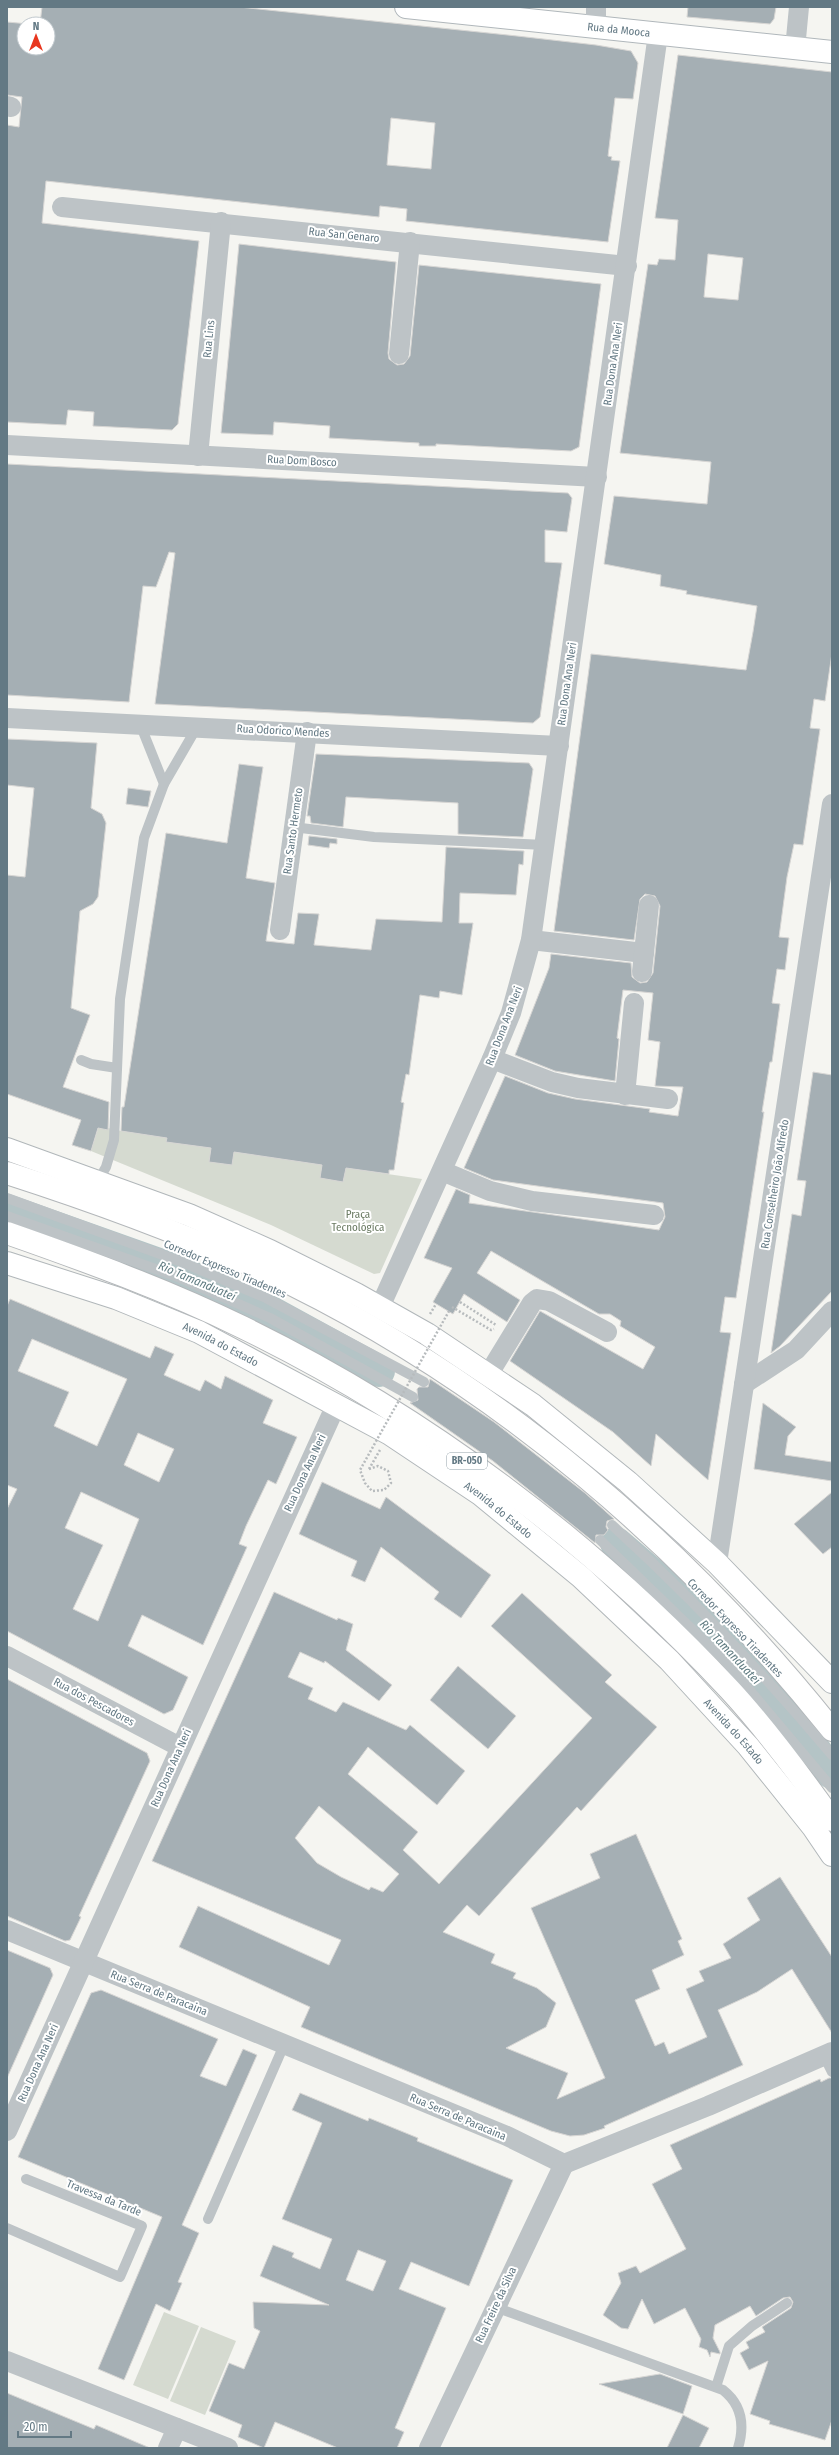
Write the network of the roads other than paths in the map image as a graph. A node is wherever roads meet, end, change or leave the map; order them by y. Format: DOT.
graph roads {
  1 [pos="406,7"];
  2 [pos="799,7"];
  3 [pos="596,17"];
  4 [pos="658,34"];
  5 [pos="795,49"];
  6 [pos="832,52"];
  7 [pos="62,207"];
  8 [pos="221,222"];
  9 [pos="410,242"];
  10 [pos="627,266"];
  11 [pos="399,354"];
  12 [pos="7,445"];
  13 [pos="198,456"];
  14 [pos="597,477"];
  15 [pos="7,718"];
  16 [pos="140,724"];
  17 [pos="197,727"];
  18 [pos="307,732"];
  19 [pos="559,746"];
  20 [pos="164,784"];
  21 [pos="832,804"];
  22 [pos="293,826"];
  23 [pos="545,845"];
  24 [pos="826,882"];
  25 [pos="649,905"];
  26 [pos="280,930"];
  27 [pos="531,940"];
  28 [pos="634,1003"];
  29 [pos="492,1059"];
  30 [pos="81,1060"];
  31 [pos="116,1068"];
  32 [pos="625,1095"];
  33 [pos="668,1099"];
  34 [pos="7,1149"];
  35 [pos="442,1171"];
  36 [pos="7,1173"];
  37 [pos="98,1180"];
  38 [pos="7,1198"];
  39 [pos="654,1215"];
  40 [pos="7,1216"];
  41 [pos="7,1233"];
  42 [pos="7,1262"];
  43 [pos="380,1307"];
  44 [pos="832,1311"];
  45 [pos="607,1332"];
  46 [pos="488,1375"];
  47 [pos="424,1382"];
  48 [pos="744,1384"];
  49 [pos="413,1397"];
  50 [pos="336,1405"];
  51 [pos="612,1525"];
  52 [pos="600,1540"];
  53 [pos="717,1563"];
  54 [pos="7,1656"];
  55 [pos="832,1682"];
  56 [pos="832,1730"];
  57 [pos="180,1747"];
  58 [pos="832,1755"];
  59 [pos="832,1788"];
  60 [pos="832,1820"];
  61 [pos="832,1855"];
  62 [pos="7,1930"];
  63 [pos="83,1962"];
  64 [pos="284,2045"];
  65 [pos="829,2060"];
  66 [pos="7,2131"];
  67 [pos="564,2164"];
  68 [pos="26,2179"];
  69 [pos="208,2219"];
  70 [pos="7,2228"];
  71 [pos="787,2303"];
  72 [pos="495,2307"];
  73 [pos="7,2361"];
  74 [pos="716,2387"];
  75 [pos="177,2428"];
  76 [pos="168,2448"];
  77 [pos="228,2448"];
  78 [pos="429,2448"];
  79 [pos="738,2448"];
  1 -- 3 [label="main road, Rua da Mooca"];
  2 -- 5 [label="street"];
  3 -- 4 [label="main road, Rua da Mooca"];
  4 -- 5 [label="main road, Rua da Mooca"];
  4 -- 10 [label="street, Rua Dona Ana Neri"];
  5 -- 6 [label="main road, Rua da Mooca"];
  7 -- 8 [label="street, Rua San Genaro"];
  8 -- 9 [label="street, Rua San Genaro"];
  8 -- 13 [label="street, Rua Lins"];
  9 -- 10 [label="street, Rua San Genaro"];
  9 -- 11 [label="street"];
  10 -- 14 [label="street, Rua Dona Ana Neri"];
  12 -- 13 [label="street, Rua Dom Bosco"];
  13 -- 14 [label="street, Rua Dom Bosco"];
  14 -- 19 [label="street, Rua Dona Ana Neri"];
  15 -- 16 [label="street, Rua Odorico Mendes"];
  16 -- 17 [label="street, Rua Odorico Mendes"];
  16 -- 20 [label="lane"];
  17 -- 18 [label="street, Rua Odorico Mendes"];
  17 -- 20 [label="lane"];
  18 -- 19 [label="street, Rua Odorico Mendes"];
  18 -- 22 [label="street, Rua Santo Hermeto"];
  19 -- 23 [label="street, Rua Dona Ana Neri"];
  20 -- 31 [label="lane"];
  21 -- 24 [label="street, Rua Conselheiro João Alfredo"];
  22 -- 23 [label="lane"];
  22 -- 26 [label="street, Rua Santo Hermeto"];
  23 -- 27 [label="street, Rua Dona Ana Neri"];
  24 -- 48 [label="street, Rua Conselheiro João Alfredo"];
  25 -- 27 [label="street"];
  27 -- 29 [label="street, Rua Dona Ana Neri"];
  28 -- 32 [label="street"];
  29 -- 32 [label="street"];
  29 -- 35 [label="street, Rua Dona Ana Neri"];
  30 -- 31 [label="lane"];
  31 -- 37 [label="lane"];
  32 -- 33 [label="street"];
  34 -- 37 [label="main road"];
  35 -- 39 [label="street"];
  35 -- 43 [label="street, Rua Dona Ana Neri"];
  36 -- 56 [label="main road"];
  37 -- 43 [label="main road"];
  38 -- 47 [label="lane, Corredor Expresso Tiradentes"];
  40 -- 49 [label="lane"];
  41 -- 60 [label="main road, Avenida do Estado / BR-050"];
  42 -- 50 [label="main road, Avenida do Estado"];
  43 -- 46 [label="main road"];
  44 -- 48 [label="street"];
  45 -- 46 [label="street"];
  46 -- 53 [label="main road"];
  48 -- 53 [label="street, Rua Conselheiro João Alfredo"];
  50 -- 57 [label="street, Rua Dona Ana Neri"];
  50 -- 61 [label="main road, Avenida do Estado"];
  51 -- 58 [label="lane, Corredor Expresso Tiradentes"];
  52 -- 59 [label="lane"];
  53 -- 55 [label="main road"];
  54 -- 57 [label="street, Rua dos Pescadores"];
  57 -- 63 [label="street, Rua Dona Ana Neri"];
  62 -- 63 [label="street, Rua Serra de Paracaina"];
  63 -- 64 [label="street, Rua Serra de Paracaina"];
  63 -- 66 [label="street, Rua Dona Ana Neri"];
  64 -- 67 [label="street, Rua Serra de Paracaina"];
  64 -- 69 [label="lane"];
  65 -- 67 [label="street"];
  67 -- 72 [label="street, Rua Freire da Silva"];
  68 -- 70 [label="lane, Travessa da Tarde"];
  71 -- 74 [label="lane"];
  72 -- 74 [label="lane"];
  72 -- 78 [label="street, Rua Freire da Silva"];
  73 -- 75 [label="street"];
  74 -- 79 [label="lane"];
  75 -- 76 [label="street"];
  75 -- 77 [label="street"];
}
